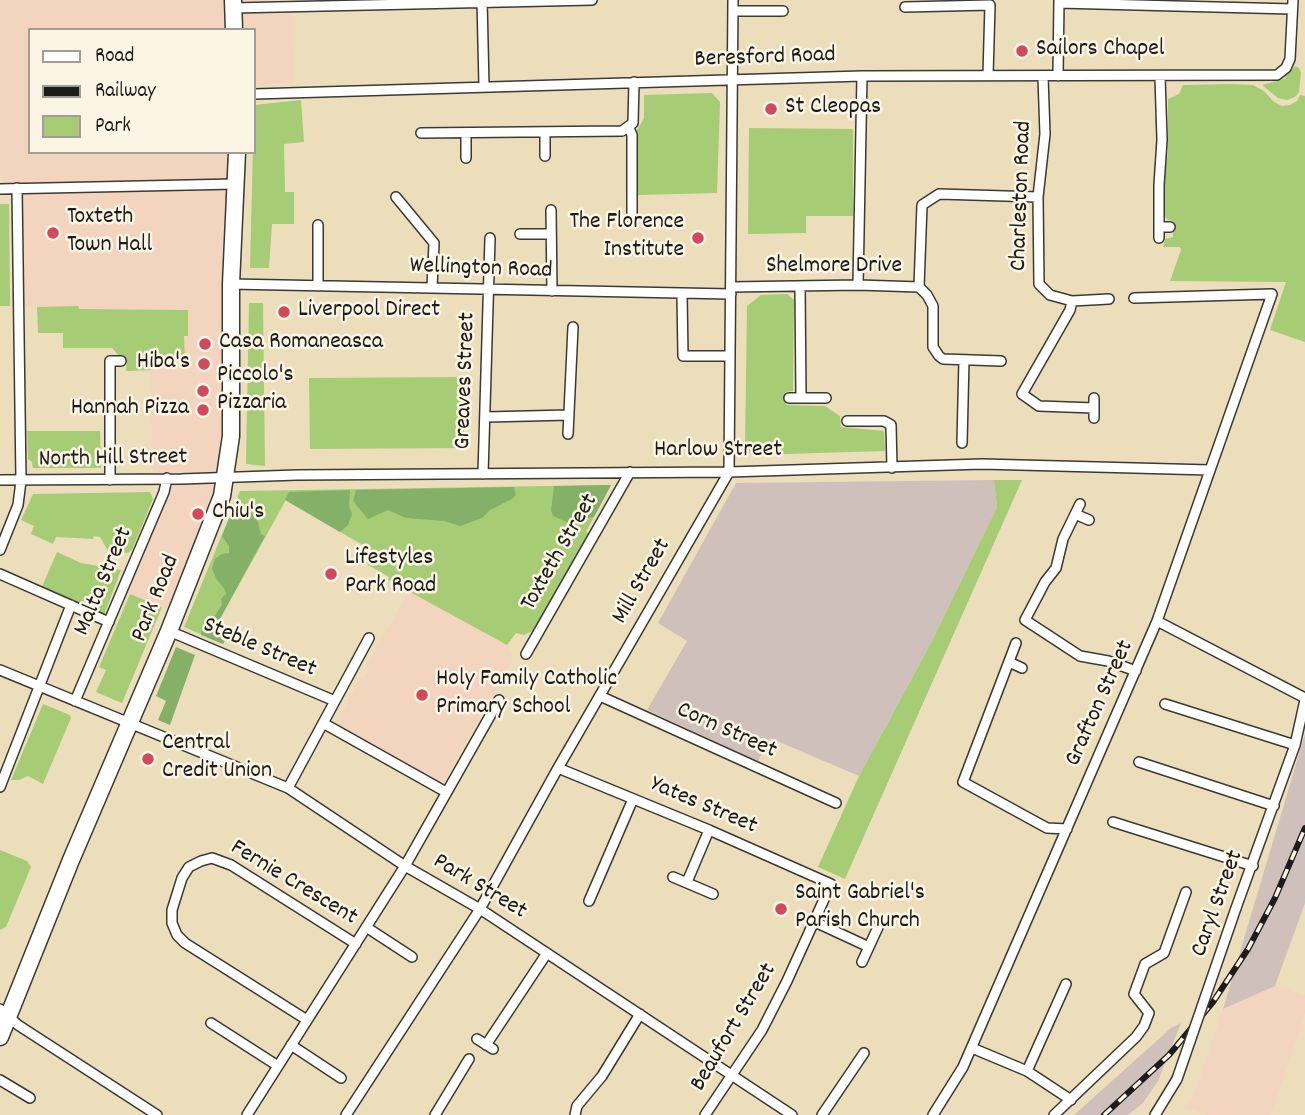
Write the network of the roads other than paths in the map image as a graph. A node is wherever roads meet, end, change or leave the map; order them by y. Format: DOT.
graph roads {
  1 [pos="592,0"];
  2 [pos="733,0"];
  3 [pos="482,1"];
  4 [pos="1059,1"];
  5 [pos="233,4"];
  6 [pos="1292,5"];
  7 [pos="905,7"];
  8 [pos="734,11"];
  9 [pos="783,11"];
  10 [pos="234,28"];
  11 [pos="988,75"];
  12 [pos="862,76"];
  13 [pos="1058,76"];
  14 [pos="1160,76"];
  15 [pos="1043,77"];
  16 [pos="734,79"];
  17 [pos="634,82"];
  18 [pos="484,86"];
  19 [pos="256,94"];
  20 [pos="629,128"];
  21 [pos="545,132"];
  22 [pos="466,133"];
  23 [pos="421,134"];
  24 [pos="237,154"];
  25 [pos="545,156"];
  26 [pos="466,159"];
  27 [pos="235,184"];
  28 [pos="17,188"];
  29 [pos="0,189"];
  30 [pos="396,197"];
  31 [pos="1038,197"];
  32 [pos="551,211"];
  33 [pos="632,220"];
  34 [pos="318,225"];
  35 [pos="1159,227"];
  36 [pos="1170,227"];
  37 [pos="520,234"];
  38 [pos="551,234"];
  39 [pos="490,237"];
  40 [pos="1159,238"];
  41 [pos="231,284"];
  42 [pos="318,285"];
  43 [pos="858,285"];
  44 [pos="800,287"];
  45 [pos="919,287"];
  46 [pos="432,288"];
  47 [pos="489,289"];
  48 [pos="552,291"];
  49 [pos="731,291"];
  50 [pos="682,294"];
  51 [pos="1134,298"];
  52 [pos="1108,299"];
  53 [pos="1072,301"];
  54 [pos="573,327"];
  55 [pos="730,356"];
  56 [pos="964,359"];
  57 [pos="121,360"];
  58 [pos="1001,361"];
  59 [pos="801,397"];
  60 [pos="789,398"];
  61 [pos="826,398"];
  62 [pos="1094,408"];
  63 [pos="569,415"];
  64 [pos="486,417"];
  65 [pos="847,421"];
  66 [pos="568,434"];
  67 [pos="962,443"];
  68 [pos="892,468"];
  69 [pos="1210,470"];
  70 [pos="630,472"];
  71 [pos="729,472"];
  72 [pos="483,474"];
  73 [pos="226,477"];
  74 [pos="167,478"];
  75 [pos="0,480"];
  76 [pos="110,480"];
  77 [pos="21,481"];
  78 [pos="1080,505"];
  79 [pos="1075,514"];
  80 [pos="1088,520"];
  81 [pos="0,550"];
  82 [pos="0,574"];
  83 [pos="71,605"];
  84 [pos="1157,621"];
  85 [pos="109,622"];
  86 [pos="169,631"];
  87 [pos="369,638"];
  88 [pos="1016,643"];
  89 [pos="526,654"];
  90 [pos="1009,662"];
  91 [pos="1022,668"];
  92 [pos="0,670"];
  93 [pos="1136,671"];
  94 [pos="39,687"];
  95 [pos="600,696"];
  96 [pos="1305,699"];
  97 [pos="499,700"];
  98 [pos="75,701"];
  99 [pos="335,701"];
  100 [pos="1166,704"];
  101 [pos="323,723"];
  102 [pos="131,724"];
  103 [pos="1295,745"];
  104 [pos="1139,762"];
  105 [pos="558,768"];
  106 [pos="0,787"];
  107 [pos="288,788"];
  108 [pos="446,792"];
  109 [pos="633,799"];
  110 [pos="836,803"];
  111 [pos="1274,806"];
  112 [pos="1112,822"];
  113 [pos="1067,829"];
  114 [pos="709,830"];
  115 [pos="405,866"];
  116 [pos="1253,866"];
  117 [pos="673,877"];
  118 [pos="687,882"];
  119 [pos="831,884"];
  120 [pos="1186,892"];
  121 [pos="713,894"];
  122 [pos="589,901"];
  123 [pos="480,909"];
  124 [pos="815,922"];
  125 [pos="879,925"];
  126 [pos="366,927"];
  127 [pos="356,944"];
  128 [pos="869,947"];
  129 [pos="547,953"];
  130 [pos="412,957"];
  131 [pos="862,962"];
  132 [pos="1066,984"];
  133 [pos="4,1012"];
  134 [pos="640,1014"];
  135 [pos="307,1020"];
  136 [pos="211,1023"];
  137 [pos="0,1037"];
  138 [pos="477,1039"];
  139 [pos="291,1045"];
  140 [pos="972,1048"];
  141 [pos="864,1053"];
  142 [pos="469,1059"];
  143 [pos="278,1066"];
  144 [pos="1027,1070"];
  145 [pos="732,1075"];
  146 [pos="341,1078"];
  147 [pos="0,1080"];
  148 [pos="30,1098"];
  149 [pos="1071,1100"];
  150 [pos="157,1115"];
  151 [pos="247,1115"];
  152 [pos="346,1115"];
  153 [pos="435,1115"];
  154 [pos="575,1115"];
  155 [pos="705,1115"];
  156 [pos="792,1115"];
  157 [pos="822,1115"];
  158 [pos="933,1115"];
  159 [pos="1054,1115"];
  160 [pos="1154,1115"];
  1 -- 3 [label="street"];
  2 -- 8 [label="street, Mill Street"];
  3 -- 5 [label="street"];
  3 -- 18 [label="street"];
  4 -- 6 [label="street"];
  4 -- 13 [label="street"];
  5 -- 10 [label="highway"];
  6 -- 14 [label="street, Beresford Road"];
  7 -- 11 [label="street"];
  8 -- 9 [label="street"];
  8 -- 16 [label="street, Mill Street"];
  11 -- 12 [label="street, Beresford Road"];
  11 -- 15 [label="street, Beresford Road"];
  12 -- 16 [label="street, Beresford Road"];
  12 -- 43 [label="street"];
  13 -- 14 [label="street, Beresford Road"];
  13 -- 15 [label="street, Beresford Road"];
  14 -- 35 [label="street"];
  15 -- 31 [label="street, Charleston Road"];
  16 -- 17 [label="street, Beresford Road"];
  16 -- 49 [label="street, Mill Street"];
  17 -- 18 [label="street, Beresford Road"];
  17 -- 20 [label="street"];
  18 -- 19 [label="street, Beresford Road"];
  20 -- 21 [label="street"];
  20 -- 33 [label="street"];
  21 -- 22 [label="street"];
  21 -- 25 [label="street"];
  22 -- 23 [label="street"];
  22 -- 26 [label="street"];
  24 -- 27 [label="highway, Park Road"];
  27 -- 28 [label="street"];
  27 -- 41 [label="highway, Park Road"];
  28 -- 29 [label="street"];
  28 -- 77 [label="street"];
  30 -- 46 [label="street"];
  31 -- 45 [label="street"];
  31 -- 53 [label="street, Charleston Road"];
  32 -- 38 [label="street"];
  34 -- 42 [label="street"];
  35 -- 36 [label="street"];
  35 -- 40 [label="street"];
  37 -- 38 [label="street"];
  38 -- 48 [label="street"];
  39 -- 47 [label="street, Greaves Street"];
  41 -- 42 [label="street, Wellington Road"];
  41 -- 73 [label="highway, Park Road"];
  42 -- 46 [label="street, Wellington Road"];
  43 -- 44 [label="street, Shelmore Drive"];
  43 -- 45 [label="street, Shelmore Drive"];
  44 -- 49 [label="street, Shelmore Drive"];
  44 -- 59 [label="street"];
  45 -- 56 [label="street, Shelmore Drive"];
  46 -- 47 [label="street, Wellington Road"];
  47 -- 48 [label="street, Wellington Road"];
  47 -- 64 [label="street, Greaves Street"];
  48 -- 50 [label="street, Wellington Road"];
  49 -- 50 [label="street, Wellington Road"];
  49 -- 55 [label="street, Mill Street"];
  50 -- 55 [label="street"];
  51 -- 69 [label="street, Grafton Street"];
  52 -- 53 [label="street, Charleston Road"];
  53 -- 62 [label="street"];
  54 -- 63 [label="street"];
  55 -- 71 [label="street, Mill Street"];
  56 -- 58 [label="street, Shelmore Drive"];
  56 -- 67 [label="street"];
  57 -- 76 [label="street"];
  59 -- 60 [label="street"];
  59 -- 61 [label="street"];
  63 -- 64 [label="street"];
  63 -- 66 [label="street"];
  64 -- 72 [label="street, Greaves Street"];
  65 -- 68 [label="street"];
  68 -- 69 [label="street, Harlow Street"];
  68 -- 71 [label="street, Harlow Street"];
  69 -- 84 [label="street, Grafton Street"];
  70 -- 71 [label="street, Harlow Street"];
  70 -- 72 [label="street, Harlow Street"];
  70 -- 89 [label="street, Toxteth Street"];
  71 -- 95 [label="street, Mill Street"];
  72 -- 73 [label="street, Harlow Street"];
  73 -- 74 [label="street, North Hill Street"];
  73 -- 86 [label="highway, Park Road"];
  74 -- 76 [label="street, North Hill Street"];
  74 -- 85 [label="street, Malta Street"];
  75 -- 77 [label="street, North Hill Street"];
  76 -- 77 [label="street, North Hill Street"];
  77 -- 81 [label="street"];
  78 -- 79 [label="street"];
  79 -- 80 [label="street"];
  79 -- 93 [label="street"];
  82 -- 83 [label="street"];
  83 -- 85 [label="street"];
  83 -- 94 [label="street"];
  84 -- 93 [label="street, Grafton Street"];
  84 -- 96 [label="street"];
  85 -- 98 [label="street, Malta Street"];
  86 -- 99 [label="street, Steble Street"];
  86 -- 102 [label="highway, Park Road"];
  87 -- 99 [label="street"];
  88 -- 90 [label="street"];
  90 -- 91 [label="street"];
  90 -- 113 [label="street"];
  92 -- 94 [label="street, Park Street"];
  93 -- 113 [label="street, Grafton Street"];
  94 -- 98 [label="street, Park Street"];
  94 -- 106 [label="street"];
  95 -- 105 [label="street, Mill Street"];
  95 -- 110 [label="street, Corn Street"];
  96 -- 103 [label="street, Caryl Street"];
  97 -- 108 [label="street"];
  98 -- 102 [label="street, Park Street"];
  99 -- 101 [label="street"];
  100 -- 103 [label="street"];
  101 -- 107 [label="street"];
  101 -- 108 [label="street"];
  102 -- 107 [label="street, Park Street"];
  102 -- 133 [label="highway, Park Road"];
  103 -- 111 [label="street, Caryl Street"];
  104 -- 111 [label="street"];
  105 -- 109 [label="street, Yates Street"];
  105 -- 123 [label="street, Mill Street"];
  107 -- 115 [label="street, Park Street"];
  108 -- 115 [label="street"];
  109 -- 114 [label="street, Yates Street"];
  109 -- 122 [label="street"];
  111 -- 116 [label="street, Caryl Street"];
  112 -- 116 [label="street"];
  113 -- 140 [label="street, Grafton Street"];
  114 -- 118 [label="street"];
  114 -- 119 [label="street, Yates Street"];
  115 -- 123 [label="street, Park Street"];
  115 -- 126 [label="street"];
  116 -- 160 [label="street, Caryl Street, bridge"];
  117 -- 118 [label="street"];
  118 -- 121 [label="street"];
  119 -- 124 [label="street, Beaufort Street"];
  120 -- 149 [label="street"];
  123 -- 129 [label="street, Park Street"];
  123 -- 152 [label="street, Mill Street"];
  124 -- 128 [label="street"];
  124 -- 145 [label="street, Beaufort Street"];
  125 -- 128 [label="street"];
  126 -- 127 [label="street"];
  126 -- 130 [label="street"];
  127 -- 135 [label="street"];
  127 -- 135 [label="street, Fernie Crescent"];
  128 -- 131 [label="street"];
  129 -- 134 [label="street, Park Street"];
  129 -- 138 [label="street"];
  132 -- 144 [label="street"];
  133 -- 137 [label="highway, Park Road"];
  133 -- 150 [label="street"];
  134 -- 145 [label="street, Park Street"];
  134 -- 154 [label="street"];
  135 -- 139 [label="street"];
  136 -- 143 [label="street"];
  139 -- 143 [label="street"];
  139 -- 146 [label="street"];
  140 -- 144 [label="street"];
  140 -- 158 [label="street, Grafton Street"];
  141 -- 157 [label="street"];
  142 -- 153 [label="street"];
  143 -- 151 [label="street"];
  144 -- 149 [label="street"];
  145 -- 155 [label="street, Beaufort Street"];
  145 -- 156 [label="street, Park Street"];
  147 -- 148 [label="street"];
  149 -- 159 [label="street"];
}
